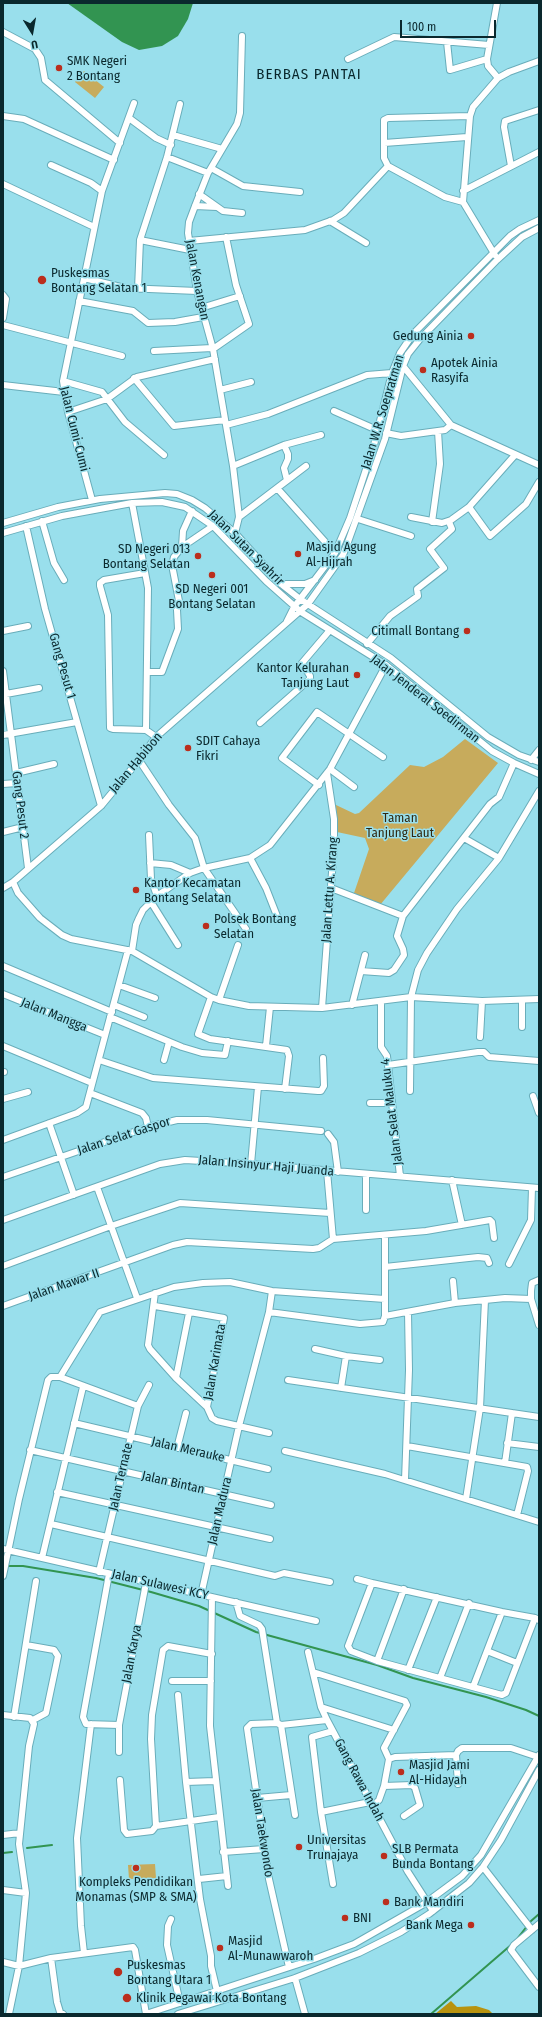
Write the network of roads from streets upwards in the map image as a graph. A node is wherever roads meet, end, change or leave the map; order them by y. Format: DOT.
graph roads {
  1 [pos="497,3"];
  2 [pos="3,32"];
  3 [pos="242,36"];
  4 [pos="447,42"];
  5 [pos="489,45"];
  6 [pos="348,59"];
  7 [pos="487,59"];
  8 [pos="539,61"];
  9 [pos="498,78"];
  10 [pos="134,103"];
  11 [pos="180,104"];
  12 [pos="539,110"];
  13 [pos="3,116"];
  14 [pos="470,116"];
  15 [pos="129,118"];
  16 [pos="173,135"];
  17 [pos="467,137"];
  18 [pos="120,143"];
  19 [pos="384,143"];
  20 [pos="171,145"];
  21 [pos="222,150"];
  22 [pos="539,152"];
  23 [pos="167,157"];
  24 [pos="114,160"];
  25 [pos="51,165"];
  26 [pos="388,166"];
  27 [pos="511,166"];
  28 [pos="210,171"];
  29 [pos="3,184"];
  30 [pos="102,191"];
  31 [pos="463,191"];
  32 [pos="300,192"];
  33 [pos="199,194"];
  34 [pos="463,202"];
  35 [pos="195,206"];
  36 [pos="217,207"];
  37 [pos="242,213"];
  38 [pos="539,220"];
  39 [pos="332,221"];
  40 [pos="94,227"];
  41 [pos="539,228"];
  42 [pos="226,236"];
  43 [pos="140,240"];
  44 [pos="189,242"];
  45 [pos="366,243"];
  46 [pos="190,250"];
  47 [pos="493,252"];
  48 [pos="497,260"];
  49 [pos="84,278"];
  50 [pos="138,289"];
  51 [pos="197,291"];
  52 [pos="455,291"];
  53 [pos="3,296"];
  54 [pos="240,296"];
  55 [pos="461,297"];
  56 [pos="79,301"];
  57 [pos="201,308"];
  58 [pos="203,316"];
  59 [pos="3,318"];
  60 [pos="3,325"];
  61 [pos="70,344"];
  62 [pos="212,348"];
  63 [pos="154,351"];
  64 [pos="400,353"];
  65 [pos="122,356"];
  66 [pos="407,356"];
  67 [pos="215,359"];
  68 [pos="403,366"];
  69 [pos="392,373"];
  70 [pos="134,378"];
  71 [pos="63,381"];
  72 [pos="251,382"];
  73 [pos="3,385"];
  74 [pos="220,390"];
  75 [pos="64,392"];
  76 [pos="107,399"];
  77 [pos="334,411"];
  78 [pos="68,412"];
  79 [pos="225,422"];
  80 [pos="451,425"];
  81 [pos="377,430"];
  82 [pos="438,431"];
  83 [pos="386,433"];
  84 [pos="321,435"];
  85 [pos="284,444"];
  86 [pos="164,455"];
  87 [pos="515,455"];
  88 [pos="368,462"];
  89 [pos="376,464"];
  90 [pos="539,465"];
  91 [pos="233,466"];
  92 [pos="306,466"];
  93 [pos="287,480"];
  94 [pos="539,482"];
  95 [pos="277,488"];
  96 [pos="100,499"];
  97 [pos="92,500"];
  98 [pos="86,502"];
  99 [pos="132,503"];
  100 [pos="469,507"];
  101 [pos="102,508"];
  102 [pos="87,511"];
  103 [pos="192,511"];
  104 [pos="410,517"];
  105 [pos="239,518"];
  106 [pos="358,519"];
  107 [pos="42,521"];
  108 [pos="432,522"];
  109 [pos="449,522"];
  110 [pos="3,523"];
  111 [pos="26,526"];
  112 [pos="213,526"];
  113 [pos="3,533"];
  114 [pos="235,534"];
  115 [pos="411,536"];
  116 [pos="182,547"];
  117 [pos="335,553"];
  118 [pos="145,573"];
  119 [pos="316,579"];
  120 [pos="64,580"];
  121 [pos="282,584"];
  122 [pos="300,599"];
  123 [pos="308,604"];
  124 [pos="294,607"];
  125 [pos="301,612"];
  126 [pos="287,621"];
  127 [pos="28,626"];
  128 [pos="330,630"];
  129 [pos="3,631"];
  130 [pos="367,644"];
  131 [pos="386,665"];
  132 [pos="3,671"];
  133 [pos="148,672"];
  134 [pos="39,688"];
  135 [pos="6,694"];
  136 [pos="77,722"];
  137 [pos="260,723"];
  138 [pos="146,730"];
  139 [pos="348,733"];
  140 [pos="11,734"];
  141 [pos="3,735"];
  142 [pos="156,737"];
  143 [pos="539,750"];
  144 [pos="383,757"];
  145 [pos="139,760"];
  146 [pos="531,760"];
  147 [pos="539,762"];
  148 [pos="514,763"];
  149 [pos="54,764"];
  150 [pos="329,771"];
  151 [pos="16,773"];
  152 [pos="539,774"];
  153 [pos="17,783"];
  154 [pos="3,784"];
  155 [pos="318,785"];
  156 [pos="354,787"];
  157 [pos="539,791"];
  158 [pos="101,806"];
  159 [pos="23,827"];
  160 [pos="3,832"];
  161 [pos="149,835"];
  162 [pos="464,838"];
  163 [pos="250,858"];
  164 [pos="499,858"];
  165 [pos="150,863"];
  166 [pos="28,868"];
  167 [pos="204,868"];
  168 [pos="190,873"];
  169 [pos="13,882"];
  170 [pos="3,888"];
  171 [pos="331,888"];
  172 [pos="157,896"];
  173 [pos="151,902"];
  174 [pos="277,916"];
  175 [pos="403,916"];
  176 [pos="246,929"];
  177 [pos="178,945"];
  178 [pos="238,945"];
  179 [pos="130,950"];
  180 [pos="365,955"];
  181 [pos="3,966"];
  182 [pos="361,971"];
  183 [pos="119,985"];
  184 [pos="3,994"];
  185 [pos="211,997"];
  186 [pos="411,997"];
  187 [pos="155,998"];
  188 [pos="539,999"];
  189 [pos="219,1000"];
  190 [pos="522,1000"];
  191 [pos="381,1002"];
  192 [pos="482,1002"];
  193 [pos="114,1005"];
  194 [pos="352,1005"];
  195 [pos="270,1007"];
  196 [pos="322,1008"];
  197 [pos="111,1014"];
  198 [pos="144,1017"];
  199 [pos="522,1027"];
  200 [pos="105,1036"];
  201 [pos="480,1037"];
  202 [pos="228,1041"];
  203 [pos="170,1042"];
  204 [pos="3,1046"];
  205 [pos="266,1046"];
  206 [pos="323,1058"];
  207 [pos="99,1060"];
  208 [pos="164,1060"];
  209 [pos="539,1061"];
  210 [pos="410,1062"];
  211 [pos="388,1065"];
  212 [pos="92,1083"];
  213 [pos="258,1087"];
  214 [pos="286,1089"];
  215 [pos="410,1091"];
  216 [pos="28,1092"];
  217 [pos="90,1093"];
  218 [pos="533,1096"];
  219 [pos="3,1099"];
  220 [pos="370,1103"];
  221 [pos="392,1103"];
  222 [pos="539,1113"];
  223 [pos="49,1123"];
  224 [pos="255,1124"];
  225 [pos="148,1128"];
  226 [pos="321,1132"];
  227 [pos="328,1134"];
  228 [pos="3,1140"];
  229 [pos="61,1156"];
  230 [pos="251,1164"];
  231 [pos="327,1171"];
  232 [pos="338,1172"];
  233 [pos="366,1174"];
  234 [pos="400,1176"];
  235 [pos="3,1177"];
  236 [pos="452,1180"];
  237 [pos="98,1187"];
  238 [pos="532,1188"];
  239 [pos="539,1188"];
  240 [pos="74,1195"];
  241 [pos="366,1210"];
  242 [pos="330,1212"];
  243 [pos="3,1220"];
  244 [pos="462,1225"];
  245 [pos="111,1226"];
  246 [pos="385,1236"];
  247 [pos="494,1238"];
  248 [pos="333,1239"];
  249 [pos="124,1263"];
  250 [pos="489,1264"];
  251 [pos="509,1264"];
  252 [pos="3,1266"];
  253 [pos="386,1268"];
  254 [pos="539,1280"];
  255 [pos="453,1282"];
  256 [pos="272,1291"];
  257 [pos="155,1293"];
  258 [pos="137,1298"];
  259 [pos="385,1299"];
  260 [pos="531,1299"];
  261 [pos="485,1300"];
  262 [pos="455,1303"];
  263 [pos="3,1306"];
  264 [pos="155,1306"];
  265 [pos="269,1312"];
  266 [pos="408,1312"];
  267 [pos="189,1313"];
  268 [pos="385,1316"];
  269 [pos="539,1325"];
  270 [pos="315,1349"];
  271 [pos="346,1356"];
  272 [pos="380,1360"];
  273 [pos="60,1377"];
  274 [pos="176,1378"];
  275 [pos="288,1380"];
  276 [pos="149,1384"];
  277 [pos="83,1387"];
  278 [pos="341,1388"];
  279 [pos="408,1399"];
  280 [pos="138,1406"];
  281 [pos="207,1407"];
  282 [pos="480,1408"];
  283 [pos="186,1413"];
  284 [pos="512,1413"];
  285 [pos="539,1417"];
  286 [pos="74,1423"];
  287 [pos="239,1426"];
  288 [pos="270,1433"];
  289 [pos="130,1438"];
  290 [pos="507,1443"];
  291 [pos="407,1446"];
  292 [pos="539,1447"];
  293 [pos="177,1448"];
  294 [pos="30,1450"];
  295 [pos="285,1451"];
  296 [pos="473,1457"];
  297 [pos="66,1458"];
  298 [pos="231,1460"];
  299 [pos="505,1463"];
  300 [pos="268,1469"];
  301 [pos="123,1471"];
  302 [pos="405,1480"];
  303 [pos="57,1492"];
  304 [pos="224,1494"];
  305 [pos="466,1499"];
  306 [pos="115,1504"];
  307 [pos="271,1505"];
  308 [pos="517,1515"];
  309 [pos="539,1522"];
  310 [pos="51,1524"];
  311 [pos="216,1527"];
  312 [pos="107,1537"];
  313 [pos="270,1539"];
  314 [pos="5,1550"];
  315 [pos="42,1558"];
  316 [pos="208,1562"];
  317 [pos="99,1572"];
  318 [pos="4,1574"];
  319 [pos="108,1579"];
  320 [pos="357,1579"];
  321 [pos="36,1582"];
  322 [pos="330,1582"];
  323 [pos="372,1583"];
  324 [pos="145,1588"];
  325 [pos="404,1589"];
  326 [pos="201,1595"];
  327 [pos="212,1597"];
  328 [pos="436,1597"];
  329 [pos="236,1602"];
  330 [pos="469,1603"];
  331 [pos="502,1612"];
  332 [pos="316,1621"];
  333 [pos="537,1621"];
  334 [pos="26,1645"];
  335 [pos="487,1651"];
  336 [pos="308,1652"];
  337 [pos="212,1654"];
  338 [pos="377,1661"];
  339 [pos="517,1663"];
  340 [pos="408,1670"];
  341 [pos="313,1672"];
  342 [pos="440,1678"];
  343 [pos="172,1681"];
  344 [pos="211,1681"];
  345 [pos="473,1687"];
  346 [pos="178,1695"];
  347 [pos="321,1707"];
  348 [pos="3,1715"];
  349 [pos="14,1717"];
  350 [pos="33,1720"];
  351 [pos="327,1720"];
  352 [pos="91,1724"];
  353 [pos="279,1724"];
  354 [pos="119,1725"];
  355 [pos="394,1730"];
  356 [pos="333,1731"];
  357 [pos="118,1752"];
  358 [pos="456,1755"];
  359 [pos="539,1756"];
  360 [pos="389,1759"];
  361 [pos="539,1771"];
  362 [pos="120,1780"];
  363 [pos="216,1781"];
  364 [pos="186,1782"];
  365 [pos="458,1784"];
  366 [pos="384,1786"];
  367 [pos="291,1795"];
  368 [pos="257,1798"];
  369 [pos="372,1804"];
  370 [pos="321,1812"];
  371 [pos="295,1815"];
  372 [pos="219,1816"];
  373 [pos="404,1816"];
  374 [pos="190,1822"];
  375 [pos="156,1826"];
  376 [pos="20,1833"];
  377 [pos="3,1835"];
  378 [pos="264,1849"];
  379 [pos="223,1852"];
  380 [pos="483,1867"];
  381 [pos="227,1876"];
  382 [pos="199,1879"];
  383 [pos="333,1884"];
  384 [pos="228,1886"];
  385 [pos="3,1890"];
  386 [pos="26,1893"];
  387 [pos="427,1902"];
  388 [pos="414,1910"];
  389 [pos="433,1911"];
  390 [pos="171,1919"];
  391 [pos="421,1919"];
  392 [pos="539,1924"];
  393 [pos="530,1928"];
  394 [pos="84,1953"];
  395 [pos="51,1958"];
  396 [pos="3,1962"];
  397 [pos="19,1966"];
  398 [pos="289,1967"];
  399 [pos="295,1978"];
  400 [pos="539,1987"];
  401 [pos="218,1991"];
  402 [pos="180,2003"];
  403 [pos="154,2013"];
  404 [pos="182,2013"];
  405 [pos="9,2014"];
  406 [pos="63,2014"];
  407 [pos="146,2014"];
  408 [pos="305,2014"];
  1 -- 5 [label="street"];
  2 -- 18 [label="street"];
  3 -- 21 [label="street, Jalan Kenangan"];
  4 -- 5 [label="street"];
  4 -- 6 [label="street"];
  4 -- 7 [label="street"];
  5 -- 7 [label="street"];
  7 -- 9 [label="street"];
  8 -- 9 [label="street"];
  9 -- 14 [label="street"];
  10 -- 15 [label="street, Jalan Cumi-Cumi"];
  11 -- 16 [label="street"];
  12 -- 27 [label="street"];
  13 -- 24 [label="street"];
  14 -- 17 [label="street"];
  14 -- 19 [label="street"];
  15 -- 18 [label="street, Jalan Cumi-Cumi"];
  15 -- 20 [label="street"];
  16 -- 20 [label="street"];
  16 -- 21 [label="street"];
  17 -- 19 [label="street"];
  17 -- 31 [label="street"];
  18 -- 24 [label="street, Jalan Cumi-Cumi"];
  19 -- 26 [label="street"];
  20 -- 23 [label="street"];
  21 -- 28 [label="street, Jalan Kenangan"];
  22 -- 27 [label="street"];
  23 -- 28 [label="street"];
  23 -- 43 [label="street"];
  24 -- 30 [label="street, Jalan Cumi-Cumi"];
  25 -- 30 [label="street"];
  26 -- 34 [label="street"];
  26 -- 39 [label="street"];
  27 -- 31 [label="street"];
  28 -- 32 [label="street"];
  28 -- 33 [label="street, Jalan Kenangan"];
  29 -- 40 [label="street"];
  30 -- 40 [label="street, Jalan Cumi-Cumi"];
  31 -- 34 [label="street"];
  33 -- 35 [label="street, Jalan Kenangan"];
  33 -- 36 [label="street"];
  34 -- 47 [label="street"];
  35 -- 36 [label="street"];
  35 -- 44 [label="street, Jalan Kenangan"];
  36 -- 37 [label="street"];
  38 -- 47 [label="street, Jalan W.R. Soepratman"];
  39 -- 42 [label="street"];
  39 -- 45 [label="street"];
  40 -- 49 [label="street, Jalan Cumi-Cumi"];
  41 -- 48 [label="street, Jalan W.R. Soepratman"];
  42 -- 44 [label="street"];
  42 -- 54 [label="street"];
  43 -- 46 [label="street"];
  43 -- 50 [label="street"];
  44 -- 46 [label="street, Jalan Kenangan"];
  46 -- 51 [label="street, Jalan Kenangan"];
  47 -- 48 [label="street"];
  47 -- 52 [label="street, Jalan W.R. Soepratman"];
  48 -- 55 [label="street, Jalan W.R. Soepratman"];
  49 -- 50 [label="street"];
  49 -- 56 [label="street, Jalan Cumi-Cumi"];
  50 -- 51 [label="street"];
  51 -- 57 [label="street, Jalan Kenangan"];
  52 -- 55 [label="street"];
  52 -- 64 [label="street, Jalan W.R. Soepratman"];
  53 -- 59 [label="street"];
  54 -- 57 [label="street"];
  54 -- 62 [label="street"];
  55 -- 66 [label="street, Jalan W.R. Soepratman"];
  56 -- 58 [label="street"];
  56 -- 61 [label="street, Jalan Cumi-Cumi"];
  57 -- 58 [label="street, Jalan Kenangan"];
  58 -- 62 [label="street, Jalan Kenangan"];
  60 -- 61 [label="street"];
  61 -- 65 [label="street"];
  61 -- 71 [label="street, Jalan Cumi-Cumi"];
  62 -- 63 [label="street"];
  62 -- 67 [label="street, Jalan Kenangan"];
  64 -- 66 [label="street"];
  64 -- 69 [label="street, Jalan W.R. Soepratman"];
  66 -- 68 [label="street, Jalan W.R. Soepratman"];
  67 -- 70 [label="street"];
  67 -- 74 [label="street, Jalan Kenangan"];
  68 -- 80 [label="street"];
  68 -- 83 [label="street, Jalan W.R. Soepratman"];
  69 -- 79 [label="street"];
  69 -- 81 [label="street, Jalan W.R. Soepratman"];
  70 -- 76 [label="street"];
  70 -- 79 [label="street"];
  71 -- 75 [label="street, Jalan Cumi-Cumi"];
  71 -- 76 [label="street"];
  72 -- 74 [label="street"];
  73 -- 75 [label="street"];
  74 -- 79 [label="street, Jalan Kenangan"];
  75 -- 78 [label="street, Jalan Cumi-Cumi"];
  76 -- 78 [label="street"];
  76 -- 86 [label="street"];
  77 -- 81 [label="street"];
  78 -- 97 [label="street, Jalan Cumi-Cumi"];
  79 -- 91 [label="street, Jalan Kenangan"];
  80 -- 82 [label="street"];
  80 -- 87 [label="street"];
  81 -- 88 [label="street, Jalan W.R. Soepratman"];
  82 -- 83 [label="street"];
  82 -- 108 [label="street"];
  83 -- 89 [label="street, Jalan W.R. Soepratman"];
  84 -- 85 [label="street"];
  85 -- 91 [label="street"];
  85 -- 93 [label="street"];
  87 -- 90 [label="street"];
  87 -- 100 [label="street"];
  88 -- 89 [label="street"];
  88 -- 117 [label="street, Jalan W.R. Soepratman"];
  89 -- 106 [label="street, Jalan W.R. Soepratman"];
  91 -- 105 [label="street, Jalan Kenangan"];
  92 -- 93 [label="street"];
  93 -- 95 [label="street"];
  94 -- 100 [label="street"];
  95 -- 105 [label="street"];
  95 -- 117 [label="street"];
  96 -- 97 [label="street, Jalan Sutan Syahrir"];
  96 -- 101 [label="street"];
  96 -- 114 [label="street, Jalan Sutan Syahrir"];
  97 -- 98 [label="street, Jalan Sutan Syahrir"];
  98 -- 102 [label="street"];
  98 -- 110 [label="street, Jalan Sutan Syahrir"];
  99 -- 101 [label="street, Jalan Sutan Syahrir"];
  99 -- 103 [label="street, Jalan Sutan Syahrir"];
  99 -- 118 [label="street"];
  100 -- 109 [label="street"];
  101 -- 102 [label="street, Jalan Sutan Syahrir"];
  102 -- 107 [label="street, Jalan Sutan Syahrir"];
  103 -- 112 [label="street, Jalan Sutan Syahrir"];
  103 -- 116 [label="street"];
  104 -- 108 [label="street"];
  105 -- 114 [label="street, Jalan Kenangan"];
  106 -- 115 [label="street"];
  106 -- 123 [label="street, Jalan W.R. Soepratman"];
  107 -- 111 [label="street, Jalan Sutan Syahrir"];
  107 -- 120 [label="street"];
  108 -- 109 [label="street"];
  109 -- 130 [label="street"];
  111 -- 113 [label="street, Jalan Sutan Syahrir"];
  111 -- 136 [label="street, Gang Pesut 1"];
  112 -- 116 [label="street"];
  112 -- 124 [label="street, Jalan Sutan Syahrir"];
  114 -- 121 [label="street, Jalan Sutan Syahrir"];
  116 -- 133 [label="street"];
  117 -- 119 [label="street, Jalan W.R. Soepratman"];
  118 -- 133 [label="street"];
  118 -- 138 [label="street"];
  119 -- 121 [label="street"];
  119 -- 122 [label="street, Jalan W.R. Soepratman"];
  121 -- 122 [label="street, Jalan Sutan Syahrir"];
  122 -- 123 [label="street, Jalan Jenderal Soedirman"];
  122 -- 124 [label="street, Jalan W.R. Soepratman"];
  123 -- 125 [label="street, Jalan W.R. Soepratman"];
  123 -- 130 [label="street, Jalan Jenderal Soedirman"];
  124 -- 125 [label="street, Jalan Jenderal Soedirman"];
  124 -- 126 [label="street, Jalan Habibon"];
  125 -- 126 [label="street, Jalan Habibon"];
  125 -- 128 [label="street, Jalan Jenderal Soedirman"];
  126 -- 142 [label="street, Jalan Habibon"];
  127 -- 129 [label="street"];
  128 -- 131 [label="street, Jalan Jenderal Soedirman"];
  128 -- 137 [label="street"];
  130 -- 146 [label="street, Jalan Jenderal Soedirman"];
  131 -- 139 [label="street"];
  131 -- 148 [label="street, Jalan Jenderal Soedirman"];
  132 -- 135 [label="street, Gang Pesut 2"];
  133 -- 138 [label="street"];
  134 -- 135 [label="street"];
  135 -- 140 [label="street, Gang Pesut 2"];
  136 -- 140 [label="street"];
  136 -- 158 [label="street, Gang Pesut 1"];
  138 -- 142 [label="street"];
  139 -- 144 [label="street"];
  139 -- 150 [label="street"];
  139 -- 155 [label="street"];
  140 -- 141 [label="street"];
  140 -- 151 [label="street, Gang Pesut 2"];
  142 -- 145 [label="street, Jalan Habibon"];
  143 -- 146 [label="street"];
  145 -- 158 [label="street, Jalan Habibon"];
  145 -- 167 [label="street"];
  146 -- 147 [label="street, Jalan Jenderal Soedirman"];
  148 -- 152 [label="street, Jalan Jenderal Soedirman"];
  148 -- 162 [label="street"];
  149 -- 151 [label="street"];
  150 -- 155 [label="street"];
  150 -- 156 [label="street"];
  150 -- 171 [label="street, Jalan Lettu A. Kirang"];
  151 -- 153 [label="street, Gang Pesut 2"];
  153 -- 154 [label="street"];
  153 -- 159 [label="street, Gang Pesut 2"];
  155 -- 163 [label="street"];
  157 -- 164 [label="street"];
  158 -- 166 [label="street, Jalan Habibon"];
  159 -- 160 [label="street"];
  159 -- 166 [label="street, Gang Pesut 2"];
  161 -- 165 [label="street"];
  162 -- 164 [label="street"];
  162 -- 175 [label="street"];
  163 -- 167 [label="street"];
  163 -- 174 [label="street"];
  164 -- 186 [label="street"];
  165 -- 168 [label="street"];
  165 -- 172 [label="street"];
  166 -- 169 [label="street, Jalan Habibon"];
  167 -- 168 [label="street"];
  167 -- 176 [label="street"];
  168 -- 172 [label="street"];
  169 -- 170 [label="street, Jalan Habibon"];
  169 -- 179 [label="street"];
  171 -- 175 [label="street"];
  171 -- 196 [label="street, Jalan Lettu A. Kirang"];
  172 -- 173 [label="street"];
  173 -- 177 [label="street"];
  173 -- 179 [label="street"];
  175 -- 182 [label="street"];
  178 -- 189 [label="street"];
  179 -- 183 [label="street"];
  179 -- 185 [label="street"];
  180 -- 182 [label="street"];
  181 -- 197 [label="street"];
  182 -- 194 [label="street"];
  183 -- 187 [label="street"];
  183 -- 193 [label="street"];
  184 -- 200 [label="street, Jalan Mangga"];
  185 -- 189 [label="street"];
  185 -- 202 [label="street"];
  186 -- 191 [label="street"];
  186 -- 192 [label="street"];
  186 -- 210 [label="street"];
  188 -- 190 [label="street"];
  189 -- 195 [label="street"];
  190 -- 192 [label="street"];
  190 -- 199 [label="street"];
  191 -- 194 [label="street"];
  191 -- 211 [label="street, Jalan Selat Maluku 4"];
  192 -- 201 [label="street"];
  193 -- 197 [label="street"];
  193 -- 198 [label="street"];
  194 -- 196 [label="street"];
  195 -- 196 [label="street"];
  195 -- 205 [label="street"];
  197 -- 200 [label="street"];
  197 -- 203 [label="street"];
  200 -- 207 [label="street"];
  202 -- 203 [label="street"];
  202 -- 205 [label="street"];
  203 -- 208 [label="street"];
  204 -- 212 [label="street"];
  205 -- 214 [label="street"];
  206 -- 214 [label="street"];
  207 -- 212 [label="street"];
  207 -- 213 [label="street"];
  209 -- 210 [label="street"];
  210 -- 211 [label="street"];
  210 -- 215 [label="street"];
  211 -- 221 [label="street, Jalan Selat Maluku 4"];
  212 -- 217 [label="street"];
  213 -- 214 [label="street"];
  213 -- 224 [label="street"];
  216 -- 219 [label="street"];
  217 -- 223 [label="street"];
  217 -- 225 [label="street"];
  218 -- 222 [label="street"];
  220 -- 221 [label="street"];
  221 -- 234 [label="street, Jalan Selat Maluku 4"];
  223 -- 228 [label="street"];
  223 -- 229 [label="street"];
  224 -- 225 [label="street, Jalan Selat Gaspor"];
  224 -- 226 [label="street, Jalan Selat Gaspor"];
  224 -- 230 [label="street"];
  225 -- 229 [label="street, Jalan Selat Gaspor"];
  227 -- 232 [label="street"];
  229 -- 235 [label="street, Jalan Selat Gaspor"];
  229 -- 240 [label="street"];
  230 -- 231 [label="street, Jalan Insinyur Haji Juanda"];
  230 -- 237 [label="street, Jalan Insinyur Haji Juanda"];
  231 -- 232 [label="street, Jalan Insinyur Haji Juanda"];
  231 -- 242 [label="street"];
  232 -- 233 [label="street, Jalan Insinyur Haji Juanda"];
  233 -- 234 [label="street, Jalan Insinyur Haji Juanda"];
  233 -- 241 [label="street"];
  234 -- 236 [label="street, Jalan Insinyur Haji Juanda"];
  236 -- 238 [label="street, Jalan Insinyur Haji Juanda"];
  236 -- 244 [label="street"];
  237 -- 240 [label="street, Jalan Insinyur Haji Juanda"];
  237 -- 245 [label="street"];
  238 -- 239 [label="street, Jalan Insinyur Haji Juanda"];
  238 -- 251 [label="street"];
  240 -- 243 [label="street, Jalan Insinyur Haji Juanda"];
  242 -- 245 [label="street"];
  242 -- 248 [label="street"];
  244 -- 246 [label="street"];
  244 -- 247 [label="street"];
  245 -- 249 [label="street"];
  245 -- 252 [label="street"];
  246 -- 248 [label="street"];
  246 -- 253 [label="street"];
  248 -- 249 [label="street, Jalan Mawar II"];
  249 -- 258 [label="street"];
  249 -- 263 [label="street, Jalan Mawar II"];
  250 -- 253 [label="street"];
  253 -- 259 [label="street"];
  254 -- 260 [label="street"];
  255 -- 262 [label="street"];
  256 -- 257 [label="street"];
  256 -- 259 [label="street"];
  256 -- 265 [label="street, Jalan Madura"];
  257 -- 258 [label="street"];
  257 -- 264 [label="street"];
  258 -- 273 [label="street"];
  259 -- 268 [label="street"];
  260 -- 261 [label="street"];
  260 -- 269 [label="street"];
  261 -- 262 [label="street"];
  261 -- 282 [label="street"];
  262 -- 266 [label="street"];
  264 -- 267 [label="street"];
  264 -- 274 [label="street"];
  265 -- 268 [label="street"];
  265 -- 287 [label="street, Jalan Madura"];
  266 -- 268 [label="street"];
  266 -- 279 [label="street"];
  267 -- 274 [label="street"];
  267 -- 281 [label="street, Jalan Karimata"];
  270 -- 271 [label="street"];
  271 -- 272 [label="street"];
  271 -- 278 [label="street"];
  273 -- 277 [label="street"];
  273 -- 294 [label="street"];
  274 -- 281 [label="street"];
  275 -- 278 [label="street"];
  276 -- 280 [label="street, Jalan Ternate"];
  277 -- 280 [label="street"];
  277 -- 286 [label="street"];
  278 -- 279 [label="street"];
  279 -- 282 [label="street"];
  279 -- 291 [label="street"];
  280 -- 289 [label="street, Jalan Ternate"];
  281 -- 287 [label="street"];
  282 -- 284 [label="street"];
  282 -- 296 [label="street"];
  283 -- 293 [label="street"];
  284 -- 285 [label="street"];
  284 -- 290 [label="street"];
  286 -- 289 [label="street, Jalan Merauke"];
  286 -- 297 [label="street"];
  287 -- 288 [label="street"];
  287 -- 298 [label="street, Jalan Madura"];
  289 -- 293 [label="street, Jalan Merauke"];
  289 -- 301 [label="street, Jalan Ternate"];
  290 -- 292 [label="street"];
  290 -- 299 [label="street"];
  291 -- 296 [label="street"];
  291 -- 302 [label="street"];
  293 -- 298 [label="street, Jalan Merauke"];
  294 -- 297 [label="street, Jalan Bintan"];
  294 -- 314 [label="street"];
  295 -- 302 [label="street"];
  296 -- 299 [label="street"];
  296 -- 305 [label="street"];
  297 -- 301 [label="street, Jalan Bintan"];
  297 -- 303 [label="street"];
  298 -- 300 [label="street, Jalan Merauke"];
  298 -- 304 [label="street, Jalan Madura"];
  299 -- 308 [label="street"];
  301 -- 304 [label="street, Jalan Bintan"];
  301 -- 306 [label="street, Jalan Ternate"];
  302 -- 305 [label="street"];
  303 -- 306 [label="street"];
  303 -- 310 [label="street"];
  304 -- 307 [label="street, Jalan Bintan"];
  304 -- 311 [label="street, Jalan Madura"];
  305 -- 308 [label="street"];
  306 -- 311 [label="street"];
  306 -- 312 [label="street, Jalan Ternate"];
  308 -- 309 [label="street"];
  310 -- 312 [label="street"];
  310 -- 315 [label="street"];
  311 -- 313 [label="street"];
  311 -- 316 [label="street, Jalan Madura"];
  312 -- 316 [label="street"];
  312 -- 317 [label="street, Jalan Ternate"];
  314 -- 315 [label="street, Jalan Sulawesi KCY"];
  314 -- 318 [label="street"];
  315 -- 317 [label="street, Jalan Sulawesi KCY"];
  316 -- 322 [label="street"];
  316 -- 326 [label="street, Jalan Madura"];
  317 -- 319 [label="street, Jalan Sulawesi KCY"];
  319 -- 324 [label="street, Jalan Sulawesi KCY"];
  319 -- 352 [label="street"];
  320 -- 323 [label="street"];
  321 -- 334 [label="street"];
  323 -- 325 [label="street"];
  323 -- 338 [label="street"];
  324 -- 326 [label="street, Jalan Sulawesi KCY"];
  324 -- 354 [label="street, Jalan Karya"];
  325 -- 328 [label="street"];
  325 -- 338 [label="street"];
  326 -- 327 [label="street, Jalan Sulawesi KCY"];
  327 -- 329 [label="street, Jalan Sulawesi KCY"];
  327 -- 337 [label="street"];
  328 -- 330 [label="street"];
  328 -- 340 [label="street"];
  329 -- 332 [label="street, Jalan Sulawesi KCY"];
  329 -- 353 [label="street"];
  330 -- 331 [label="street"];
  330 -- 342 [label="street"];
  331 -- 333 [label="street"];
  331 -- 335 [label="street"];
  333 -- 339 [label="street"];
  334 -- 349 [label="street"];
  334 -- 350 [label="street"];
  335 -- 339 [label="street"];
  335 -- 345 [label="street"];
  336 -- 341 [label="street, Gang Rawa Indah"];
  337 -- 344 [label="street"];
  337 -- 375 [label="street"];
  338 -- 340 [label="street"];
  339 -- 345 [label="street"];
  340 -- 342 [label="street"];
  341 -- 347 [label="street, Gang Rawa Indah"];
  341 -- 355 [label="street"];
  342 -- 345 [label="street"];
  343 -- 344 [label="street"];
  344 -- 363 [label="street"];
  346 -- 364 [label="street"];
  347 -- 351 [label="street, Gang Rawa Indah"];
  347 -- 355 [label="street"];
  348 -- 349 [label="street"];
  349 -- 350 [label="street"];
  350 -- 376 [label="street"];
  351 -- 353 [label="street"];
  351 -- 356 [label="street, Gang Rawa Indah"];
  352 -- 354 [label="street"];
  352 -- 394 [label="street"];
  353 -- 367 [label="street"];
  353 -- 368 [label="street, Jalan Taekwondo"];
  354 -- 357 [label="street, Jalan Karya"];
  355 -- 360 [label="street"];
  356 -- 369 [label="street, Gang Rawa Indah"];
  356 -- 370 [label="street"];
  358 -- 359 [label="street"];
  358 -- 360 [label="street"];
  358 -- 365 [label="street"];
  359 -- 387 [label="street"];
  360 -- 366 [label="street"];
  361 -- 380 [label="street"];
  362 -- 375 [label="street"];
  363 -- 364 [label="street"];
  363 -- 372 [label="street"];
  364 -- 374 [label="street"];
  366 -- 369 [label="street"];
  366 -- 373 [label="street"];
  367 -- 368 [label="street"];
  367 -- 371 [label="street"];
  368 -- 378 [label="street, Jalan Taekwondo"];
  369 -- 370 [label="street"];
  369 -- 387 [label="street, Gang Rawa Indah"];
  370 -- 383 [label="street"];
  372 -- 374 [label="street"];
  372 -- 379 [label="street"];
  374 -- 375 [label="street"];
  374 -- 382 [label="street"];
  376 -- 377 [label="street"];
  376 -- 386 [label="street"];
  378 -- 379 [label="street"];
  378 -- 398 [label="street, Jalan Taekwondo"];
  379 -- 381 [label="street"];
  380 -- 389 [label="street"];
  380 -- 393 [label="street"];
  381 -- 382 [label="street"];
  381 -- 384 [label="street"];
  382 -- 401 [label="street"];
  385 -- 386 [label="street"];
  386 -- 397 [label="street"];
  387 -- 388 [label="street"];
  387 -- 389 [label="street, Gang Rawa Indah"];
  388 -- 391 [label="street"];
  388 -- 398 [label="street"];
  389 -- 391 [label="street"];
  390 -- 402 [label="street"];
  391 -- 399 [label="street"];
  392 -- 393 [label="street"];
  393 -- 400 [label="street"];
  394 -- 395 [label="street"];
  394 -- 407 [label="street"];
  395 -- 397 [label="street"];
  395 -- 406 [label="street"];
  396 -- 397 [label="street"];
  397 -- 405 [label="street"];
  398 -- 401 [label="street"];
  399 -- 404 [label="street"];
  399 -- 408 [label="street"];
  401 -- 402 [label="street"];
  402 -- 403 [label="street"];
  403 -- 407 [label="street"];
}
